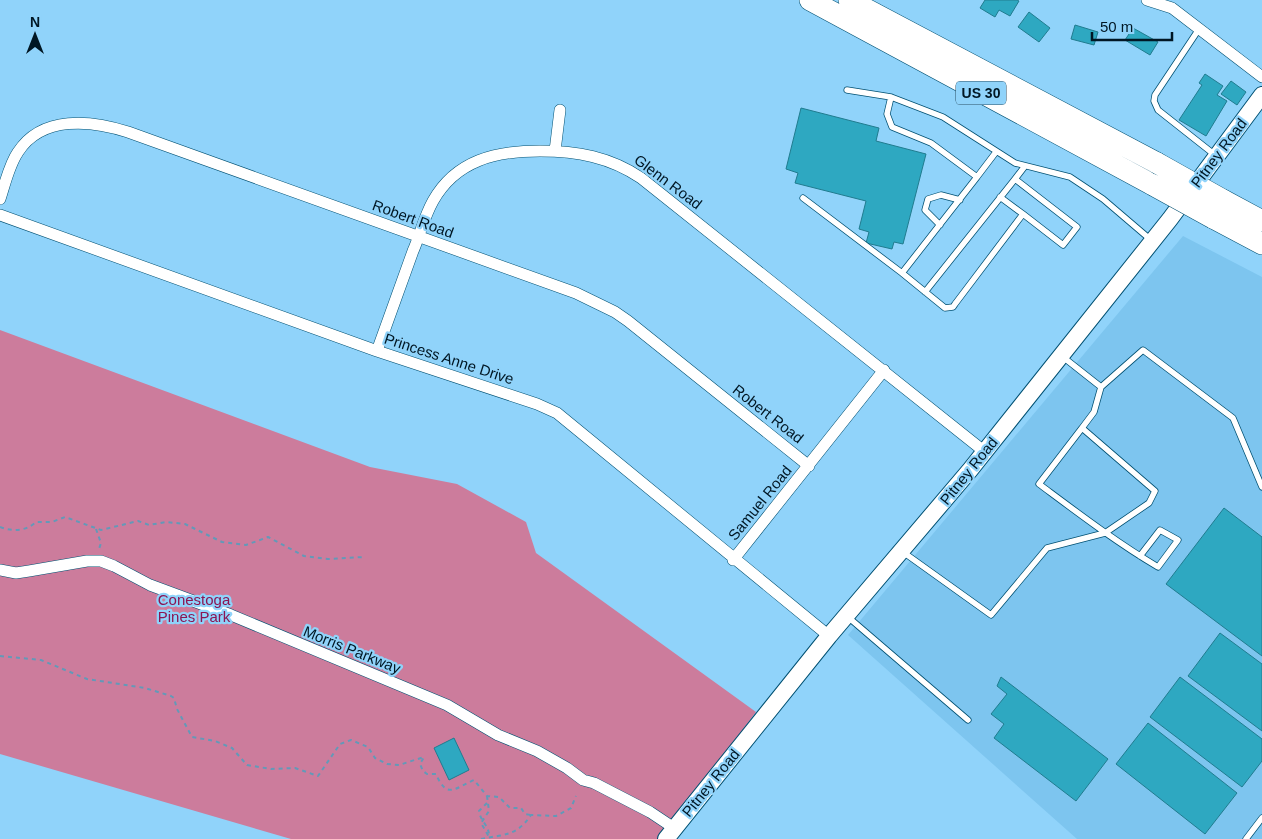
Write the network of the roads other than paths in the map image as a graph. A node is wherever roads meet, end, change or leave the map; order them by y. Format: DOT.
graph roads {
  1 [pos="803,0"];
  2 [pos="810,0"];
  3 [pos="849,0"];
  4 [pos="1147,0"];
  5 [pos="1200,30"];
  6 [pos="868,31"];
  7 [pos="1262,77"];
  8 [pos="847,90"];
  9 [pos="1262,95"];
  10 [pos="891,97"];
  11 [pos="560,110"];
  12 [pos="555,151"];
  13 [pos="996,152"];
  14 [pos="1217,156"];
  15 [pos="1025,166"];
  16 [pos="978,177"];
  17 [pos="1015,178"];
  18 [pos="1000,196"];
  19 [pos="803,198"];
  20 [pos="0,199"];
  21 [pos="960,200"];
  22 [pos="1218,209"];
  23 [pos="1023,214"];
  24 [pos="0,215"];
  25 [pos="1262,221"];
  26 [pos="940,225"];
  27 [pos="419,237"];
  28 [pos="1152,241"];
  29 [pos="1262,244"];
  30 [pos="902,273"];
  31 [pos="925,292"];
  32 [pos="377,351"];
  33 [pos="1062,355"];
  34 [pos="884,370"];
  35 [pos="1101,387"];
  36 [pos="1082,428"];
  37 [pos="984,452"];
  38 [pos="809,466"];
  39 [pos="1262,487"];
  40 [pos="1105,533"];
  41 [pos="902,551"];
  42 [pos="1140,556"];
  43 [pos="734,560"];
  44 [pos="0,570"];
  45 [pos="846,616"];
  46 [pos="829,636"];
  47 [pos="968,720"];
  48 [pos="1262,818"];
  49 [pos="670,834"];
  50 [pos="1246,839"];
  1 -- 6 [label="highway"];
  2 -- 6 [label="highway, US 30"];
  3 -- 22 [label="highway, US 30, bridge"];
  4 -- 5 [label="street"];
  5 -- 7 [label="street"];
  5 -- 14 [label="lane"];
  6 -- 22 [label="highway, US 30, bridge"];
  8 -- 10 [label="lane"];
  9 -- 14 [label="main road, Pitney Road"];
  10 -- 13 [label="lane"];
  10 -- 16 [label="lane"];
  11 -- 12 [label="street"];
  12 -- 27 [label="street, Glenn Road"];
  12 -- 34 [label="street, Glenn Road"];
  13 -- 15 [label="lane"];
  13 -- 16 [label="lane"];
  14 -- 28 [label="main road, Pitney Road"];
  15 -- 17 [label="lane"];
  15 -- 28 [label="lane"];
  16 -- 21 [label="lane"];
  17 -- 18 [label="lane"];
  17 -- 23 [label="lane"];
  18 -- 23 [label="lane"];
  18 -- 31 [label="lane"];
  19 -- 30 [label="lane"];
  20 -- 27 [label="street, Robert Road"];
  21 -- 26 [label="lane"];
  21 -- 26 [label="lane"];
  22 -- 25 [label="highway, US 30"];
  22 -- 29 [label="highway, US 30"];
  23 -- 31 [label="lane"];
  24 -- 32 [label="street, Princess Anne Drive"];
  26 -- 30 [label="lane"];
  27 -- 32 [label="street, Glenn Road"];
  27 -- 38 [label="street, Robert Road"];
  28 -- 33 [label="main road, Pitney Road"];
  30 -- 31 [label="lane"];
  32 -- 43 [label="street, Princess Anne Drive"];
  33 -- 35 [label="lane"];
  33 -- 37 [label="main road, Pitney Road"];
  34 -- 37 [label="street, Glenn Road"];
  34 -- 38 [label="street, Samuel Road"];
  35 -- 36 [label="lane"];
  35 -- 39 [label="lane"];
  36 -- 40 [label="lane"];
  36 -- 40 [label="lane"];
  37 -- 41 [label="main road, Pitney Road"];
  38 -- 43 [label="street, Samuel Road"];
  40 -- 41 [label="lane"];
  40 -- 42 [label="lane"];
  41 -- 45 [label="main road, Pitney Road"];
  42 -- 42 [label="lane"];
  43 -- 46 [label="street, Princess Anne Drive"];
  44 -- 49 [label="street, Morris Parkway"];
  45 -- 46 [label="main road, Pitney Road"];
  45 -- 47 [label="lane"];
  46 -- 49 [label="main road, Pitney Road"];
  48 -- 50 [label="lane"];
}
